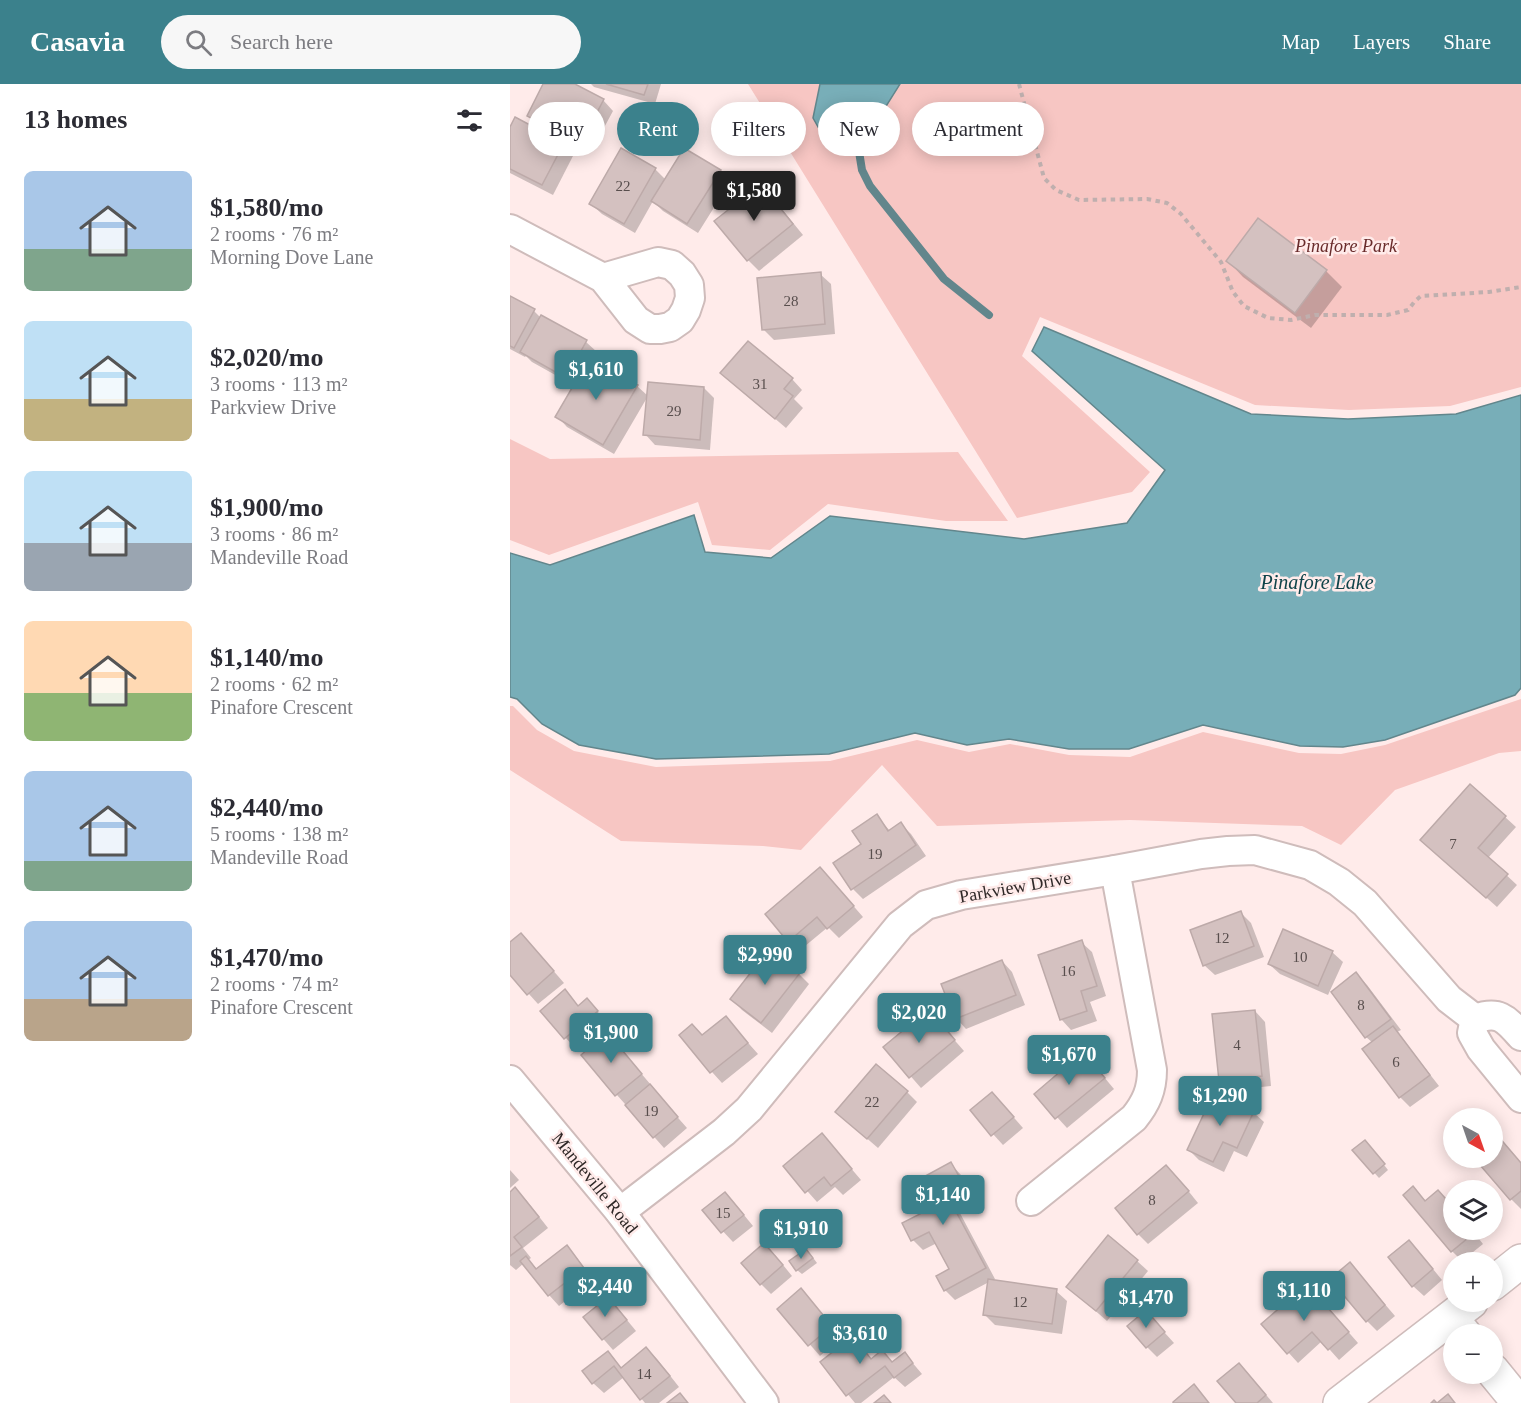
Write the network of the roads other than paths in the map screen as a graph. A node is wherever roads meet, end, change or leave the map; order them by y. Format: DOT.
graph roads {
  1 [pos="510,229"];
  2 [pos="603,278"];
  3 [pos="1115,870"];
  4 [pos="1475,1019"];
  5 [pos="1521,1036"];
  6 [pos="510,1080"];
  7 [pos="1521,1098"];
  8 [pos="1031,1201"];
  9 [pos="620,1212"];
  10 [pos="1521,1261"];
  11 [pos="1503,1275"];
  12 [pos="1462,1318"];
  13 [pos="1503,1383"];
  14 [pos="764,1403"];
  15 [pos="1341,1403"];
  16 [pos="1519,1403"];
  1 -- 2 [label="street"];
  3 -- 4 [label="street, Parkview Drive"];
  3 -- 8 [label="street"];
  3 -- 9 [label="street, Parkview Drive"];
  4 -- 5 [label="street"];
  4 -- 7 [label="street"];
  6 -- 9 [label="street, Mandeville Road"];
  9 -- 14 [label="street, Mandeville Road"];
  10 -- 11 [label="main road"];
  12 -- 15 [label="main road"];
  13 -- 16 [label="main road"];
}
